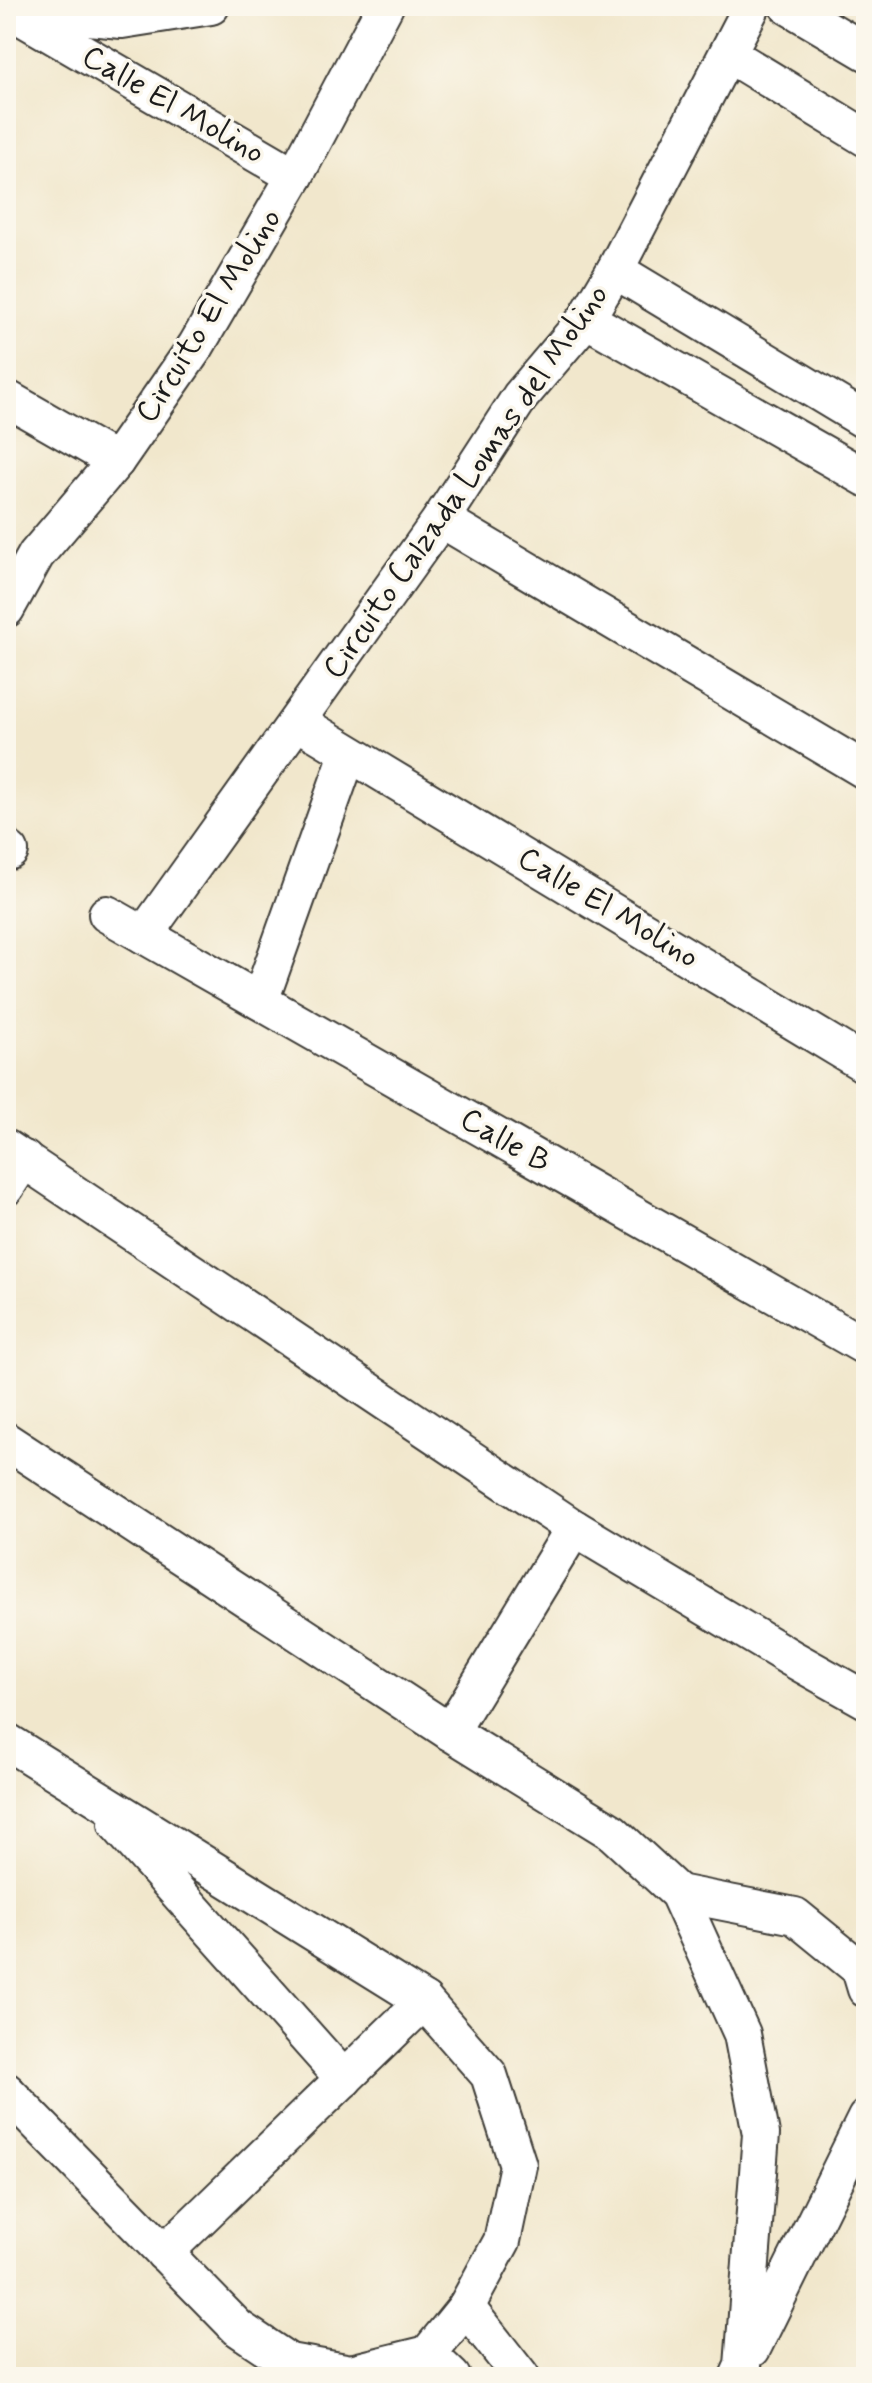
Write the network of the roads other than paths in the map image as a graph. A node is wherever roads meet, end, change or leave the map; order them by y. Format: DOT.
graph roads {
  1 [pos="211,6"];
  2 [pos="385,6"];
  3 [pos="752,6"];
  4 [pos="788,6"];
  5 [pos="8,9"];
  6 [pos="866,52"];
  7 [pos="728,54"];
  8 [pos="866,138"];
  9 [pos="295,176"];
  10 [pos="615,270"];
  11 [pos="586,319"];
  12 [pos="6,398"];
  13 [pos="866,421"];
  14 [pos="116,461"];
  15 [pos="866,478"];
  16 [pos="441,519"];
  17 [pos="6,609"];
  18 [pos="298,722"];
  19 [pos="348,754"];
  20 [pos="866,771"];
  21 [pos="107,914"];
  22 [pos="144,935"];
  23 [pos="260,1001"];
  24 [pos="866,1065"];
  25 [pos="12,1164"];
  26 [pos="866,1347"];
  27 [pos="6,1441"];
  28 [pos="574,1528"];
  29 [pos="866,1700"];
  30 [pos="450,1732"];
  31 [pos="6,1741"];
  32 [pos="89,1793"];
  33 [pos="678,1893"];
  34 [pos="866,1989"];
  35 [pos="424,2001"];
  36 [pos="344,2079"];
  37 [pos="6,2091"];
  38 [pos="866,2118"];
  39 [pos="164,2253"];
  40 [pos="466,2307"];
  41 [pos="440,2366"];
  42 [pos="740,2372"];
  43 [pos="521,2377"];
  1 -- 5 [label="street, Calle El Molino"];
  2 -- 9 [label="street, Circuito El Molino"];
  3 -- 7 [label="street, Circuito Calzada Lomas del Molino"];
  4 -- 6 [label="street"];
  5 -- 9 [label="street, Calle El Molino"];
  7 -- 8 [label="street"];
  7 -- 10 [label="street, Circuito Calzada Lomas del Molino"];
  9 -- 14 [label="street, Circuito El Molino"];
  10 -- 11 [label="street, Circuito Calzada Lomas del Molino"];
  10 -- 13 [label="street"];
  11 -- 15 [label="street"];
  11 -- 16 [label="street, Circuito Calzada Lomas del Molino"];
  12 -- 14 [label="street"];
  14 -- 17 [label="street, Circuito El Molino"];
  16 -- 18 [label="street, Circuito Calzada Lomas del Molino"];
  16 -- 20 [label="street"];
  18 -- 19 [label="street, Calle El Molino"];
  18 -- 22 [label="street, Circuito Calzada Lomas del Molino"];
  19 -- 23 [label="street"];
  19 -- 24 [label="street, Calle El Molino"];
  21 -- 22 [label="street, Calle B"];
  22 -- 23 [label="street, Calle B"];
  23 -- 26 [label="street, Calle B"];
  25 -- 28 [label="street"];
  27 -- 30 [label="street"];
  28 -- 29 [label="street"];
  28 -- 30 [label="street"];
  30 -- 33 [label="street"];
  31 -- 32 [label="street"];
  32 -- 35 [label="street"];
  32 -- 36 [label="street"];
  33 -- 34 [label="street"];
  33 -- 42 [label="street"];
  35 -- 36 [label="street"];
  35 -- 40 [label="street"];
  36 -- 39 [label="street"];
  37 -- 39 [label="street"];
  38 -- 42 [label="street"];
  39 -- 41 [label="street"];
  40 -- 41 [label="street"];
  40 -- 43 [label="street"];
}
